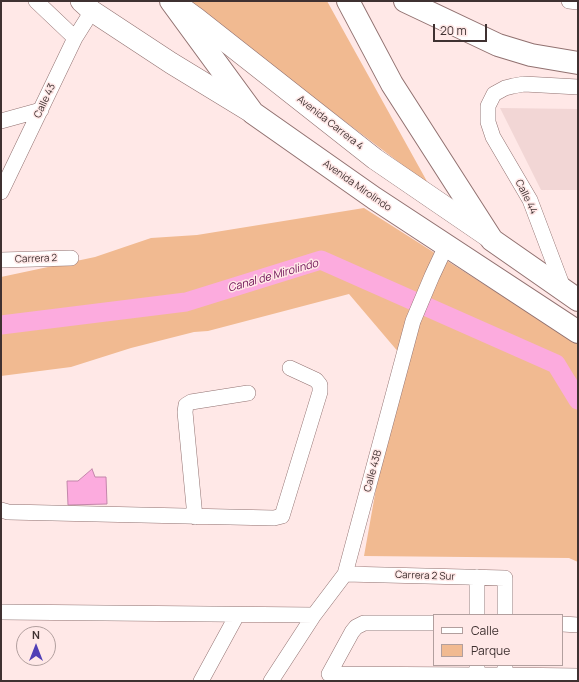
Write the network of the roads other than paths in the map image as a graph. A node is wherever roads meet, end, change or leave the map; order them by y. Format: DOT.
graph roads {
  1 [pos="36,1"];
  2 [pos="172,1"];
  3 [pos="405,1"];
  4 [pos="570,1"];
  5 [pos="578,2"];
  6 [pos="87,6"];
  7 [pos="352,8"];
  8 [pos="75,38"];
  9 [pos="578,63"];
  10 [pos="578,88"];
  11 [pos="41,110"];
  12 [pos="253,113"];
  13 [pos="1,121"];
  14 [pos="1,192"];
  15 [pos="492,240"];
  16 [pos="446,246"];
  17 [pos="71,258"];
  18 [pos="1,260"];
  19 [pos="571,295"];
  20 [pos="578,332"];
  21 [pos="290,368"];
  22 [pos="248,393"];
  23 [pos="1,510"];
  24 [pos="195,517"];
  25 [pos="345,574"];
  26 [pos="477,577"];
  27 [pos="1,612"];
  28 [pos="477,614"];
  29 [pos="504,614"];
  30 [pos="237,615"];
  31 [pos="314,615"];
  32 [pos="433,623"];
  33 [pos="563,624"];
  34 [pos="578,625"];
  35 [pos="477,670"];
  36 [pos="505,670"];
  37 [pos="578,676"];
  38 [pos="201,681"];
  39 [pos="272,681"];
  1 -- 8 [label="street"];
  2 -- 12 [label="main road, Avenida Mirolindo"];
  2 -- 15 [label="main road, Avenida Carrera 4"];
  3 -- 9 [label="main road"];
  4 -- 5 [label="street"];
  6 -- 8 [label="street, Calle 43"];
  6 -- 12 [label="main road"];
  7 -- 15 [label="main road"];
  8 -- 11 [label="street, Calle 43"];
  10 -- 19 [label="street, Calle 44"];
  11 -- 13 [label="street"];
  11 -- 14 [label="street, Calle 43"];
  12 -- 16 [label="main road, Avenida Mirolindo"];
  15 -- 19 [label="main road"];
  16 -- 20 [label="main road, Avenida Mirolindo"];
  16 -- 25 [label="street, Calle 43B"];
  17 -- 18 [label="street, Carrera 2"];
  21 -- 24 [label="street"];
  22 -- 24 [label="street"];
  23 -- 24 [label="street"];
  25 -- 26 [label="street, Carrera 2 Sur"];
  25 -- 31 [label="street, Calle 43B"];
  26 -- 28 [label="street"];
  26 -- 29 [label="street, Carrera 2 Sur"];
  27 -- 30 [label="street"];
  30 -- 31 [label="street"];
  30 -- 38 [label="street"];
  31 -- 39 [label="street, Calle 43B"];
  32 -- 35 [label="street"];
  33 -- 34 [label="street"];
  35 -- 36 [label="street"];
  36 -- 37 [label="street"];
}
